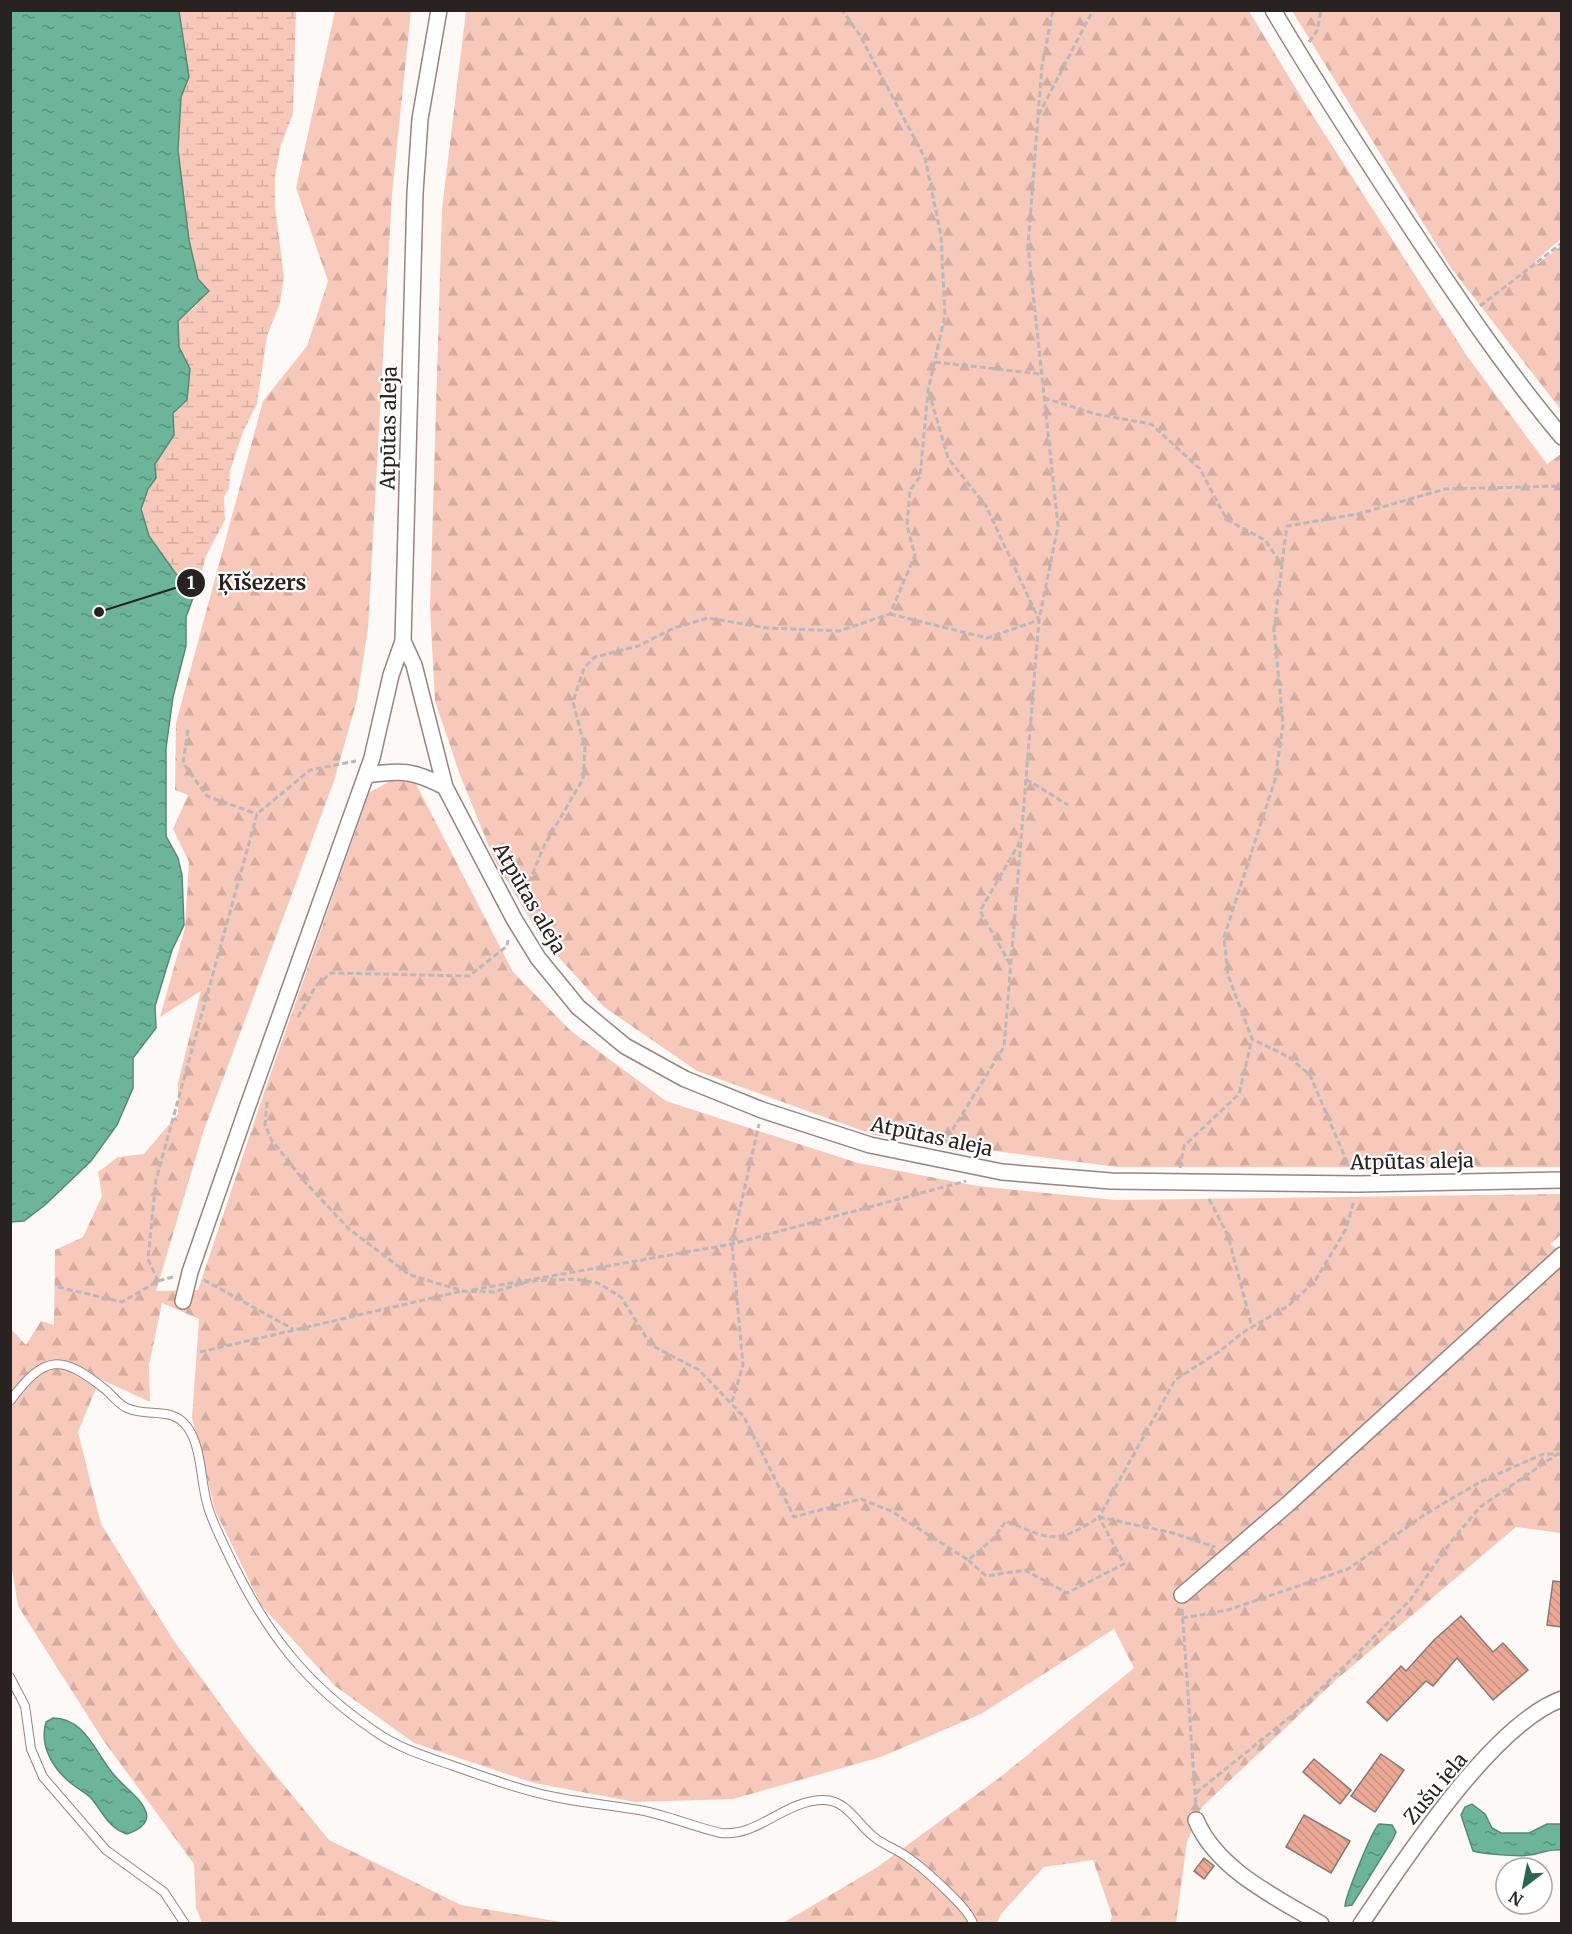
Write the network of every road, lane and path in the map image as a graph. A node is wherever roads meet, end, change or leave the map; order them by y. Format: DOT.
graph roads {
  1 [pos="439,10"];
  2 [pos="842,10"];
  3 [pos="1053,10"];
  4 [pos="1093,10"];
  5 [pos="1273,10"];
  6 [pos="1321,10"];
  7 [pos="1300,56"];
  8 [pos="1038,116"];
  9 [pos="1562,243"];
  10 [pos="1469,314"];
  11 [pos="935,362"];
  12 [pos="1040,374"];
  13 [pos="928,391"];
  14 [pos="1044,398"];
  15 [pos="1562,437"];
  16 [pos="1562,486"];
  17 [pos="1281,565"];
  18 [pos="890,614"];
  19 [pos="1039,620"];
  20 [pos="403,641"];
  21 [pos="188,730"];
  22 [pos="372,758"];
  23 [pos="366,775"];
  24 [pos="1026,779"];
  25 [pos="445,787"];
  26 [pos="1068,805"];
  27 [pos="257,814"];
  28 [pos="1021,841"];
  29 [pos="514,919"];
  30 [pos="1011,965"];
  31 [pos="293,1025"];
  32 [pos="1252,1039"];
  33 [pos="270,1092"];
  34 [pos="762,1110"];
  35 [pos="934,1159"];
  36 [pos="1562,1180"];
  37 [pos="969,1181"];
  38 [pos="1177,1181"];
  39 [pos="1200,1182"];
  40 [pos="1358,1184"];
  41 [pos="732,1244"];
  42 [pos="1562,1255"];
  43 [pos="190,1272"];
  44 [pos="158,1281"];
  45 [pos="58,1287"];
  46 [pos="463,1291"];
  47 [pos="183,1301"];
  48 [pos="1252,1327"];
  49 [pos="294,1330"];
  50 [pos="200,1352"];
  51 [pos="10,1401"];
  52 [pos="732,1402"];
  53 [pos="1560,1453"];
  54 [pos="1099,1517"];
  55 [pos="1231,1552"];
  56 [pos="968,1560"];
  57 [pos="1182,1595"];
  58 [pos="1182,1618"];
  59 [pos="10,1677"];
  60 [pos="1562,1699"];
  61 [pos="1196,1793"];
  62 [pos="1196,1820"];
  63 [pos="185,1923"];
  64 [pos="973,1923"];
  65 [pos="1321,1923"];
  66 [pos="1361,1923"];
  1 -- 20 [label="street, Atpūtas aleja"];
  2 -- 11 [label="path"];
  3 -- 8 [label="path"];
  4 -- 8 [label="path"];
  5 -- 7 [label="street"];
  6 -- 7 [label="path"];
  7 -- 10 [label="street"];
  8 -- 12 [label="path"];
  9 -- 10 [label="path"];
  10 -- 15 [label="street"];
  11 -- 12 [label="path"];
  11 -- 13 [label="path"];
  12 -- 14 [label="path"];
  13 -- 18 [label="path"];
  13 -- 19 [label="path"];
  14 -- 17 [label="path"];
  14 -- 19 [label="path"];
  16 -- 17 [label="path"];
  17 -- 32 [label="path"];
  18 -- 19 [label="path"];
  18 -- 29 [label="path"];
  19 -- 24 [label="path"];
  20 -- 22 [label="street"];
  20 -- 25 [label="street, Atpūtas aleja"];
  21 -- 27 [label="path"];
  22 -- 23 [label="street"];
  22 -- 27 [label="path"];
  23 -- 25 [label="street"];
  23 -- 43 [label="street"];
  24 -- 26 [label="path"];
  24 -- 28 [label="path"];
  25 -- 29 [label="street, Atpūtas aleja"];
  27 -- 44 [label="path"];
  28 -- 30 [label="path"];
  28 -- 30 [label="path"];
  29 -- 31 [label="path"];
  29 -- 34 [label="street, Atpūtas aleja"];
  30 -- 35 [label="path"];
  32 -- 38 [label="path"];
  32 -- 40 [label="path"];
  33 -- 46 [label="path"];
  34 -- 35 [label="street, Atpūtas aleja"];
  34 -- 41 [label="path"];
  35 -- 38 [label="street, Atpūtas aleja"];
  36 -- 40 [label="street, Atpūtas aleja"];
  37 -- 41 [label="path"];
  38 -- 39 [label="street, Atpūtas aleja"];
  39 -- 40 [label="street, Atpūtas aleja"];
  39 -- 48 [label="path"];
  40 -- 48 [label="path"];
  41 -- 46 [label="path"];
  41 -- 52 [label="path"];
  42 -- 55 [label="street"];
  43 -- 44 [label="path"];
  43 -- 47 [label="street"];
  43 -- 49 [label="path"];
  44 -- 45 [label="path"];
  46 -- 49 [label="path"];
  46 -- 52 [label="path"];
  48 -- 54 [label="path"];
  49 -- 50 [label="path"];
  51 -- 64 [label="lane"];
  52 -- 56 [label="path"];
  53 -- 58 [label="path"];
  53 -- 61 [label="path"];
  54 -- 55 [label="path"];
  54 -- 56 [label="path"];
  54 -- 56 [label="path"];
  55 -- 57 [label="street"];
  57 -- 58 [label="path"];
  58 -- 61 [label="path"];
  59 -- 63 [label="lane"];
  60 -- 66 [label="street, Zušu iela"];
  61 -- 62 [label="path"];
  62 -- 65 [label="street"];
}
